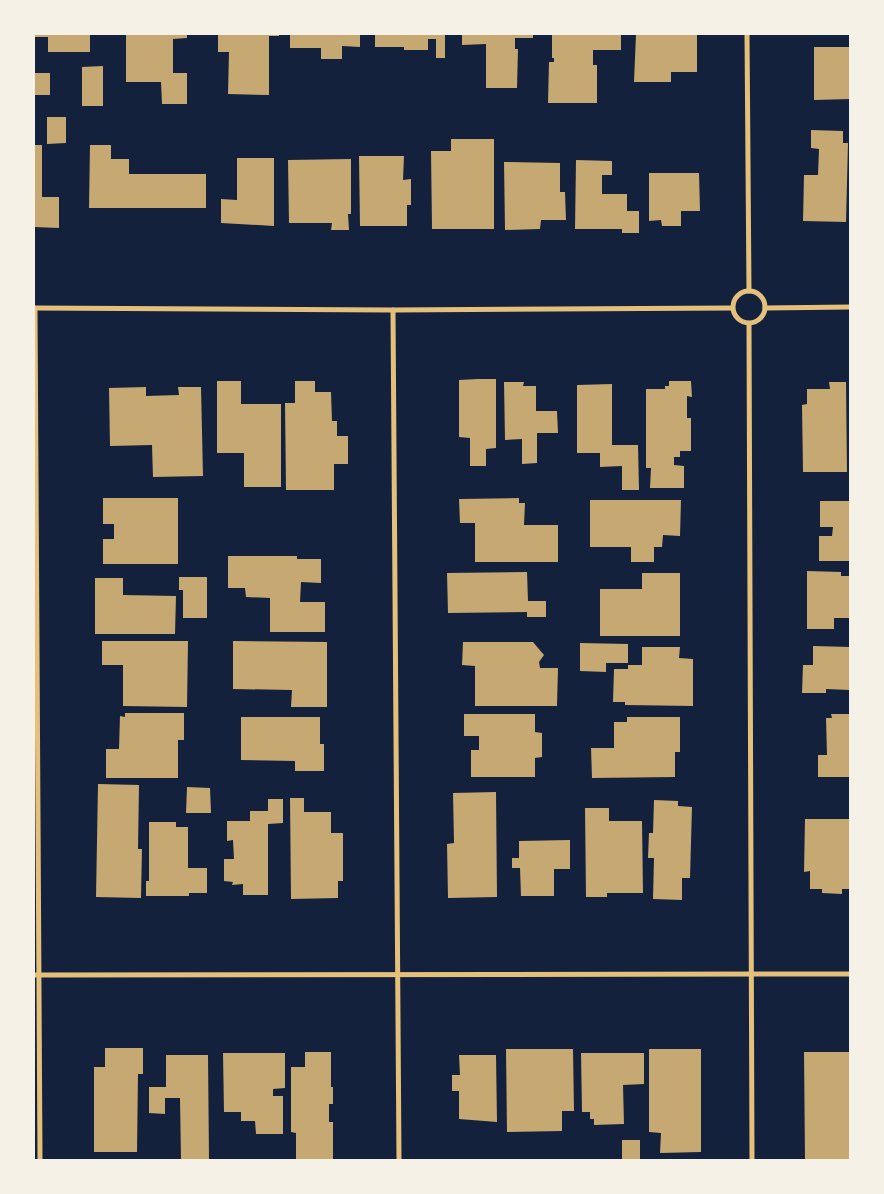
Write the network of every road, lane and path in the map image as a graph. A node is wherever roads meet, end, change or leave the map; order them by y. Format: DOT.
graph roads {
  1 [pos="746,34"];
  2 [pos="749,291"];
  3 [pos="850,307"];
  4 [pos="35,308"];
  5 [pos="732,308"];
  6 [pos="765,308"];
  7 [pos="393,310"];
  8 [pos="749,324"];
  9 [pos="751,974"];
  10 [pos="850,974"];
  11 [pos="36,975"];
  12 [pos="398,975"];
  13 [pos="40,1160"];
  14 [pos="399,1160"];
  15 [pos="752,1160"];
  1 -- 2 [label="street"];
  2 -- 5 [label="street"];
  2 -- 6 [label="street"];
  3 -- 6 [label="street"];
  4 -- 7 [label="street"];
  4 -- 11 [label="street"];
  5 -- 7 [label="street"];
  5 -- 8 [label="street"];
  6 -- 8 [label="street"];
  7 -- 12 [label="street"];
  8 -- 9 [label="street"];
  9 -- 10 [label="street"];
  9 -- 12 [label="street"];
  9 -- 15 [label="street"];
  11 -- 12 [label="street"];
  11 -- 13 [label="street"];
  12 -- 14 [label="street"];
}
